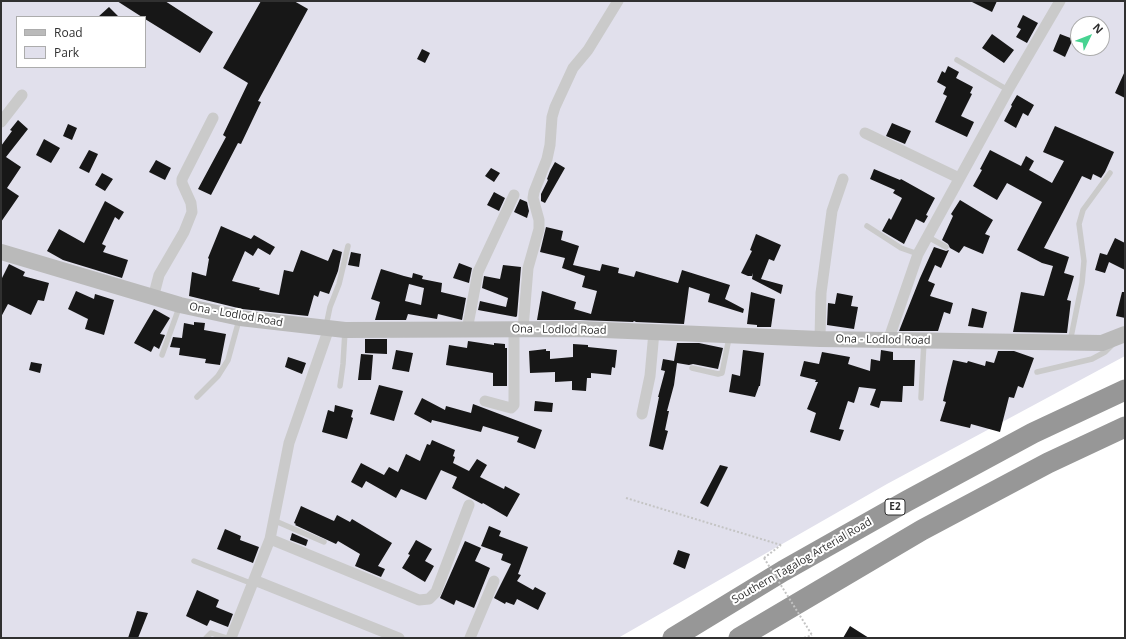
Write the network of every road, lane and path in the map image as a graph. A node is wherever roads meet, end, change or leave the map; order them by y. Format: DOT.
graph roads {
  1 [pos="618,1"];
  2 [pos="1057,2"];
  3 [pos="957,60"];
  4 [pos="1008,90"];
  5 [pos="22,94"];
  6 [pos="213,118"];
  7 [pos="1,122"];
  8 [pos="865,133"];
  9 [pos="1110,173"];
  10 [pos="959,178"];
  11 [pos="843,180"];
  12 [pos="514,195"];
  13 [pos="867,226"];
  14 [pos="928,237"];
  15 [pos="348,246"];
  16 [pos="946,247"];
  17 [pos="1,252"];
  18 [pos="918,254"];
  19 [pos="153,298"];
  20 [pos="180,305"];
  21 [pos="240,318"];
  22 [pos="333,329"];
  23 [pos="518,329"];
  24 [pos="467,330"];
  25 [pos="654,332"];
  26 [pos="729,335"];
  27 [pos="1124,335"];
  28 [pos="820,339"];
  29 [pos="888,341"];
  30 [pos="924,341"];
  31 [pos="1070,342"];
  32 [pos="162,355"];
  33 [pos="692,368"];
  34 [pos="1037,372"];
  35 [pos="340,386"];
  36 [pos="1125,390"];
  37 [pos="197,397"];
  38 [pos="921,398"];
  39 [pos="485,401"];
  40 [pos="642,414"];
  41 [pos="1125,427"];
  42 [pos="626,498"];
  43 [pos="469,505"];
  44 [pos="273,519"];
  45 [pos="270,539"];
  46 [pos="324,542"];
  47 [pos="194,561"];
  48 [pos="494,581"];
  49 [pos="253,582"];
  50 [pos="206,638"];
  51 [pos="226,638"];
  52 [pos="231,638"];
  53 [pos="399,638"];
  54 [pos="470,638"];
  55 [pos="673,638"];
  56 [pos="740,638"];
  57 [pos="804,638"];
  1 -- 23 [label="street"];
  2 -- 4 [label="street"];
  3 -- 4 [label="lane"];
  4 -- 10 [label="street"];
  5 -- 7 [label="street"];
  6 -- 19 [label="street"];
  8 -- 10 [label="street"];
  9 -- 31 [label="lane"];
  10 -- 14 [label="street"];
  11 -- 28 [label="street"];
  12 -- 24 [label="street"];
  13 -- 18 [label="lane"];
  14 -- 16 [label="lane"];
  14 -- 18 [label="street"];
  15 -- 22 [label="lane"];
  17 -- 19 [label="main road, Ona - Lodlod Road"];
  18 -- 29 [label="street"];
  19 -- 20 [label="main road, Ona - Lodlod Road"];
  20 -- 21 [label="main road, Ona - Lodlod Road"];
  20 -- 32 [label="lane"];
  21 -- 22 [label="main road, Ona - Lodlod Road"];
  21 -- 37 [label="lane"];
  22 -- 24 [label="main road, Ona - Lodlod Road"];
  22 -- 35 [label="lane"];
  22 -- 44 [label="street"];
  23 -- 24 [label="main road, Ona - Lodlod Road"];
  23 -- 25 [label="main road, Ona - Lodlod Road"];
  23 -- 39 [label="street"];
  25 -- 26 [label="main road, Ona - Lodlod Road"];
  25 -- 40 [label="street"];
  26 -- 28 [label="main road, Ona - Lodlod Road"];
  26 -- 33 [label="lane"];
  27 -- 31 [label="main road, Ona - Lodlod Road"];
  27 -- 34 [label="lane"];
  28 -- 29 [label="main road, Ona - Lodlod Road"];
  29 -- 30 [label="main road, Ona - Lodlod Road"];
  30 -- 31 [label="main road, Ona - Lodlod Road"];
  30 -- 38 [label="lane"];
  36 -- 55 [label="highway, Southern Tagalog Arterial Road / E2"];
  41 -- 56 [label="highway"];
  42 -- 57 [label="path, bridge"];
  43 -- 45 [label="street"];
  44 -- 45 [label="street"];
  44 -- 46 [label="lane"];
  45 -- 49 [label="street"];
  47 -- 49 [label="lane"];
  48 -- 54 [label="street"];
  49 -- 52 [label="street"];
  49 -- 53 [label="street"];
  50 -- 51 [label="lane"];
}
